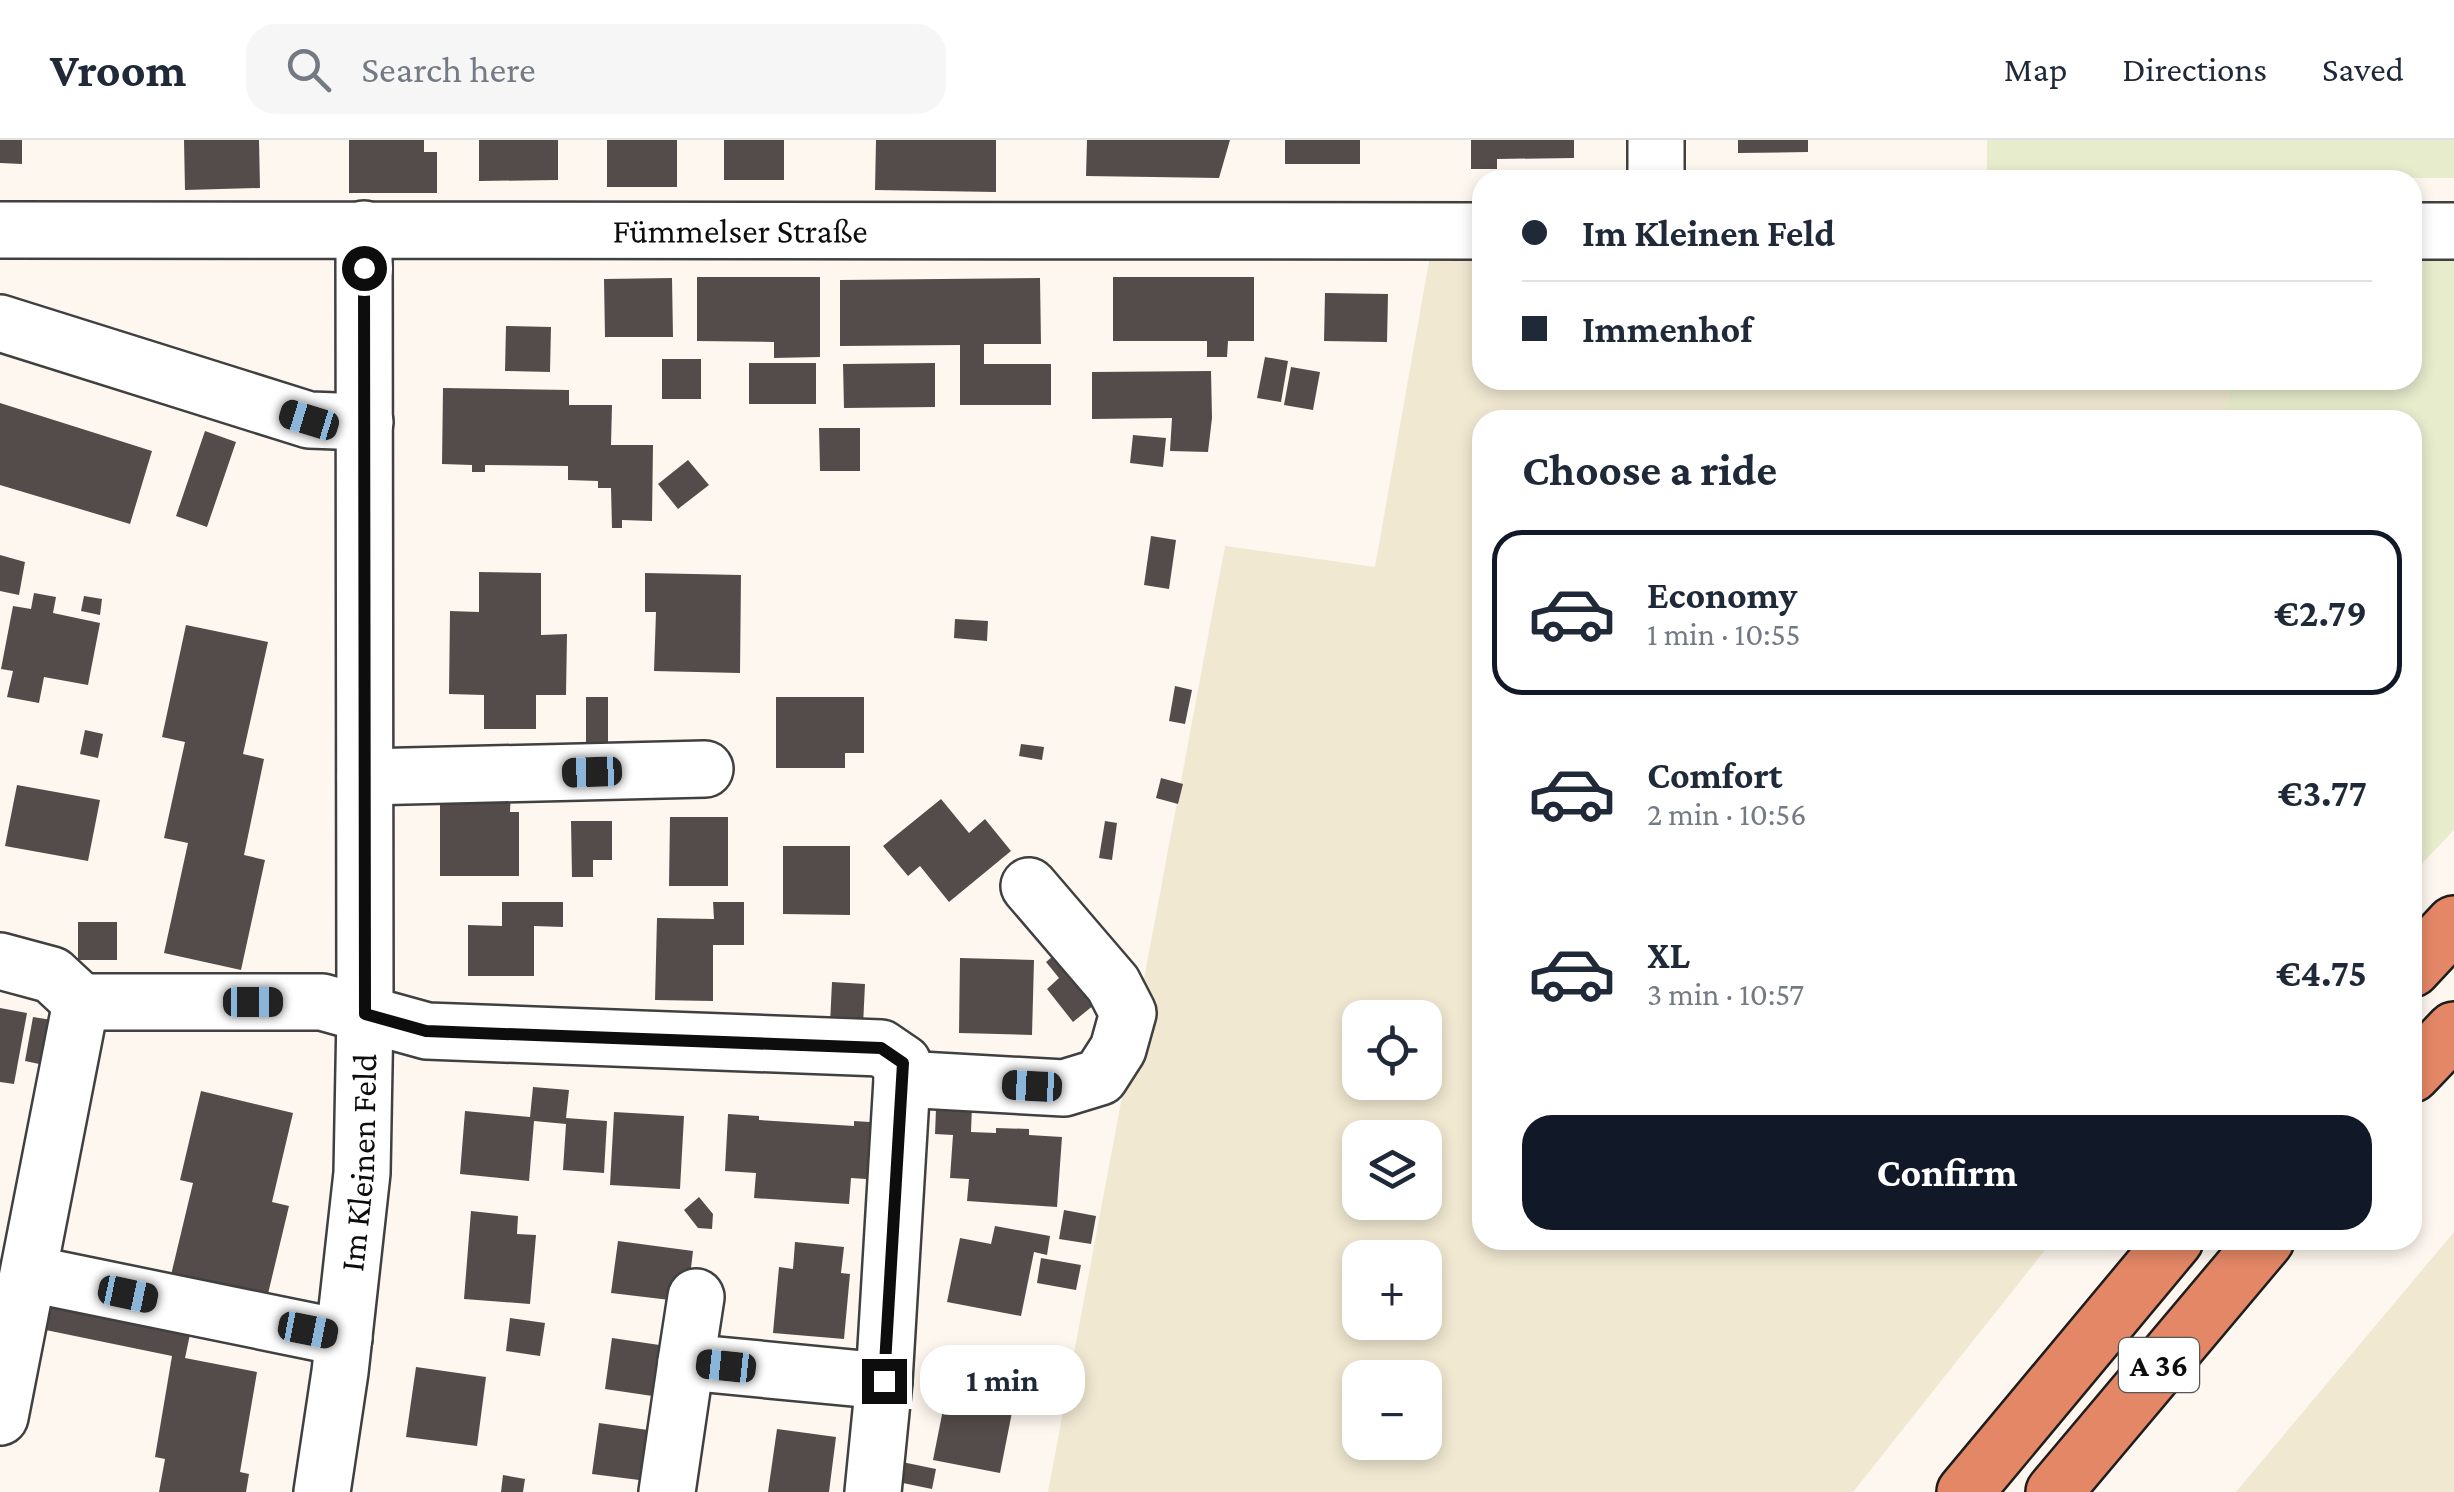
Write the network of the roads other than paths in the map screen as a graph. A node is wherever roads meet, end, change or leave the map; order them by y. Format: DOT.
graph roads {
  1 [pos="1656,140"];
  2 [pos="1656,170"];
  3 [pos="0,230"];
  4 [pos="364,230"];
  5 [pos="1472,231"];
  6 [pos="2422,231"];
  7 [pos="2454,231"];
  8 [pos="0,323"];
  9 [pos="365,422"];
  10 [pos="705,770"];
  11 [pos="365,777"];
  12 [pos="1029,886"];
  13 [pos="2454,924"];
  14 [pos="2422,958"];
  15 [pos="0,962"];
  16 [pos="81,1002"];
  17 [pos="365,1014"];
  18 [pos="2454,1030"];
  19 [pos="2422,1064"];
  20 [pos="902,1079"];
  21 [pos="2168,1250"];
  22 [pos="2258,1250"];
  23 [pos="27,1274"];
  24 [pos="696,1297"];
  25 [pos="344,1338"];
  26 [pos="686,1362"];
  27 [pos="884,1381"];
  28 [pos="0,1417"];
  29 [pos="322,1492"];
  30 [pos="667,1492"];
  31 [pos="873,1492"];
  32 [pos="1965,1492"];
  33 [pos="2054,1492"];
  1 -- 2 [label="street"];
  3 -- 4 [label="street, Fümmelser Straße"];
  4 -- 5 [label="street, Fümmelser Straße"];
  4 -- 9 [label="street, Im Kleinen Feld"];
  6 -- 7 [label="street"];
  8 -- 9 [label="street"];
  9 -- 11 [label="street, Im Kleinen Feld"];
  10 -- 11 [label="street"];
  11 -- 17 [label="street, Im Kleinen Feld"];
  12 -- 20 [label="street"];
  13 -- 14 [label="highway"];
  15 -- 16 [label="street"];
  16 -- 17 [label="street"];
  16 -- 23 [label="street"];
  17 -- 20 [label="street"];
  17 -- 25 [label="street, Im Kleinen Feld"];
  18 -- 19 [label="highway"];
  20 -- 27 [label="street"];
  21 -- 32 [label="highway, A 36"];
  22 -- 33 [label="highway, A 36"];
  23 -- 25 [label="street"];
  23 -- 28 [label="street"];
  24 -- 26 [label="street"];
  25 -- 29 [label="street, Im Kleinen Feld"];
  26 -- 27 [label="street"];
  26 -- 30 [label="street"];
  27 -- 31 [label="street"];
}
